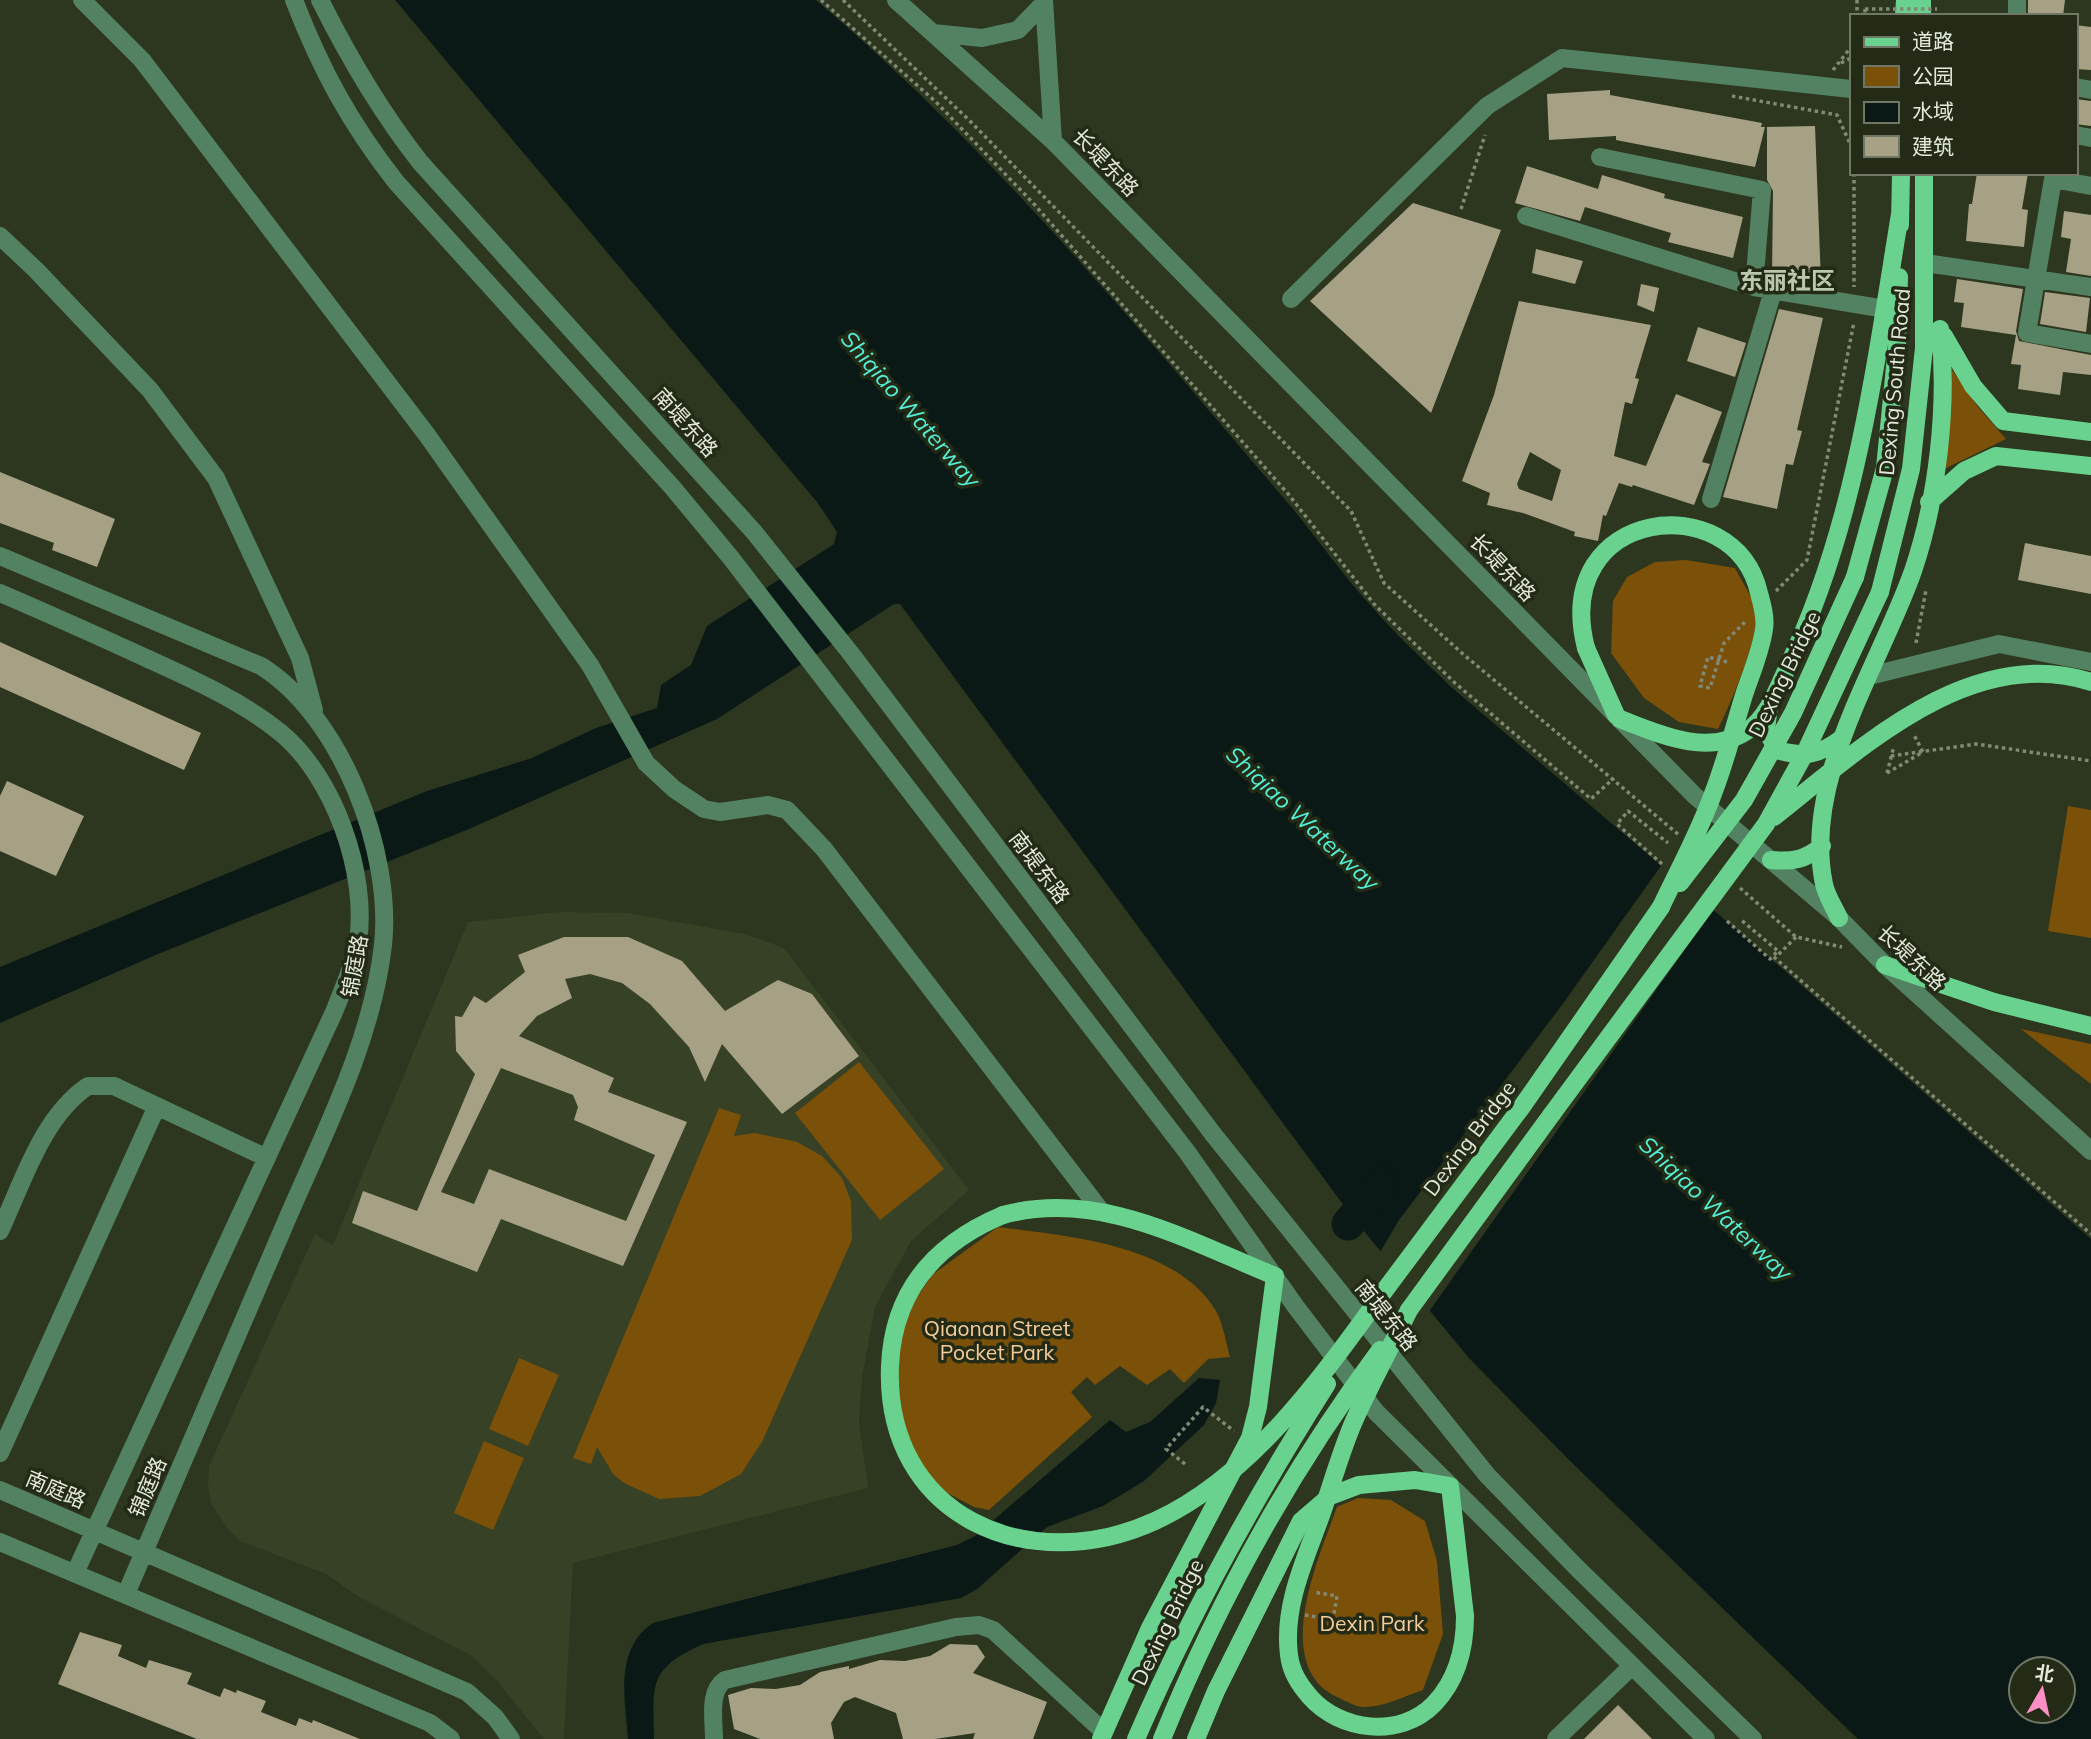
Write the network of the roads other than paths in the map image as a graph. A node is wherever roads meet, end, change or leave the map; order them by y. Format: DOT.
graph roads {
  1 [pos="82,0"];
  2 [pos="295,0"];
  3 [pos="320,0"];
  4 [pos="896,0"];
  5 [pos="1044,2"];
  6 [pos="933,33"];
  7 [pos="1850,89"];
  8 [pos="1053,141"];
  9 [pos="1600,157"];
  10 [pos="1901,175"];
  11 [pos="1924,175"];
  12 [pos="2091,186"];
  13 [pos="1900,214"];
  14 [pos="1526,216"];
  15 [pos="0,236"];
  16 [pos="1925,263"];
  17 [pos="2036,280"];
  18 [pos="1754,287"];
  19 [pos="2091,287"];
  20 [pos="1773,290"];
  21 [pos="1291,299"];
  22 [pos="1926,299"];
  23 [pos="1885,309"];
  24 [pos="2091,325"];
  25 [pos="1940,329"];
  26 [pos="2090,344"];
  27 [pos="2091,432"];
  28 [pos="2091,467"];
  29 [pos="1712,499"];
  30 [pos="1929,502"];
  31 [pos="0,556"];
  32 [pos="1855,577"];
  33 [pos="1880,592"];
  34 [pos="0,593"];
  35 [pos="2091,662"];
  36 [pos="1869,676"];
  37 [pos="2091,682"];
  38 [pos="1769,708"];
  39 [pos="315,714"];
  40 [pos="1618,717"];
  41 [pos="1842,738"];
  42 [pos="1766,824"];
  43 [pos="1822,846"];
  44 [pos="1771,860"];
  45 [pos="1661,907"];
  46 [pos="1839,918"];
  47 [pos="1880,960"];
  48 [pos="2091,1026"];
  49 [pos="157,1106"];
  50 [pos="2091,1150"];
  51 [pos="267,1158"];
  52 [pos="1101,1210"];
  53 [pos="0,1231"];
  54 [pos="1275,1276"];
  55 [pos="1381,1294"];
  56 [pos="1409,1310"];
  57 [pos="0,1453"];
  58 [pos="1450,1486"];
  59 [pos="0,1490"];
  60 [pos="95,1530"];
  61 [pos="0,1542"];
  62 [pos="144,1551"];
  63 [pos="75,1573"];
  64 [pos="126,1594"];
  65 [pos="1632,1666"];
  66 [pos="1103,1735"];
  67 [pos="451,1739"];
  68 [pos="511,1739"];
  69 [pos="714,1739"];
  70 [pos="1136,1739"];
  71 [pos="1162,1739"];
  72 [pos="1196,1739"];
  73 [pos="1556,1739"];
  74 [pos="1706,1739"];
  75 [pos="1754,1739"];
  1 -- 52 [label="street"];
  2 -- 54 [label="street"];
  3 -- 75 [label="street, 南堤东路"];
  4 -- 6 [label="street, 长堤东路"];
  5 -- 6 [label="street"];
  5 -- 8 [label="street"];
  6 -- 8 [label="street, 长堤东路"];
  7 -- 21 [label="street"];
  8 -- 40 [label="street, 长堤东路"];
  9 -- 18 [label="street"];
  10 -- 13 [label="main road, Dexing South Road"];
  11 -- 16 [label="main road, Dexing South Road"];
  12 -- 17 [label="street"];
  13 -- 23 [label="main road"];
  13 -- 32 [label="main road, Dexing South Road"];
  14 -- 18 [label="street"];
  15 -- 39 [label="street"];
  16 -- 17 [label="street"];
  16 -- 22 [label="main road, Dexing South Road"];
  17 -- 19 [label="street"];
  17 -- 26 [label="street"];
  18 -- 20 [label="street"];
  20 -- 23 [label="street"];
  20 -- 29 [label="street"];
  22 -- 25 [label="main road"];
  22 -- 33 [label="main road, Dexing South Road"];
  23 -- 38 [label="main road"];
  24 -- 26 [label="street"];
  25 -- 27 [label="main road"];
  25 -- 30 [label="main road"];
  28 -- 30 [label="main road"];
  30 -- 36 [label="main road"];
  31 -- 39 [label="street, 锦庭路"];
  32 -- 45 [label="main road, Dexing Bridge, bridge"];
  33 -- 42 [label="main road, Dexing Bridge, bridge"];
  34 -- 51 [label="street, 锦庭路"];
  35 -- 36 [label="street"];
  36 -- 41 [label="main road"];
  37 -- 42 [label="main road, bridge"];
  38 -- 40 [label="main road"];
  38 -- 41 [label="main road"];
  39 -- 62 [label="street, 锦庭路"];
  40 -- 44 [label="street, 长堤东路"];
  40 -- 45 [label="main road, bridge"];
  41 -- 43 [label="main road"];
  42 -- 56 [label="main road, Dexing Bridge, bridge"];
  43 -- 44 [label="main road"];
  43 -- 46 [label="main road"];
  44 -- 46 [label="street, 长堤东路"];
  45 -- 55 [label="main road, Dexing Bridge"];
  46 -- 47 [label="street, 长堤东路"];
  47 -- 48 [label="main road"];
  47 -- 50 [label="street, 长堤东路"];
  49 -- 51 [label="street"];
  49 -- 53 [label="street"];
  49 -- 57 [label="street"];
  51 -- 60 [label="street, 锦庭路"];
  52 -- 54 [label="main road"];
  52 -- 55 [label="main road, bridge"];
  54 -- 58 [label="street"];
  54 -- 66 [label="main road"];
  55 -- 70 [label="main road, Dexing Bridge, bridge"];
  56 -- 58 [label="main road, bridge"];
  56 -- 71 [label="main road, Dexing Bridge, bridge"];
  58 -- 65 [label="street"];
  58 -- 72 [label="main road"];
  59 -- 60 [label="street, 南庭路"];
  60 -- 62 [label="street, 锦庭路"];
  60 -- 63 [label="street, 锦庭路"];
  61 -- 63 [label="street"];
  62 -- 64 [label="street, 锦庭路"];
  62 -- 68 [label="street, 锦庭路"];
  63 -- 64 [label="street"];
  64 -- 67 [label="street"];
  65 -- 73 [label="street"];
  65 -- 74 [label="street"];
  66 -- 69 [label="street"];
}
